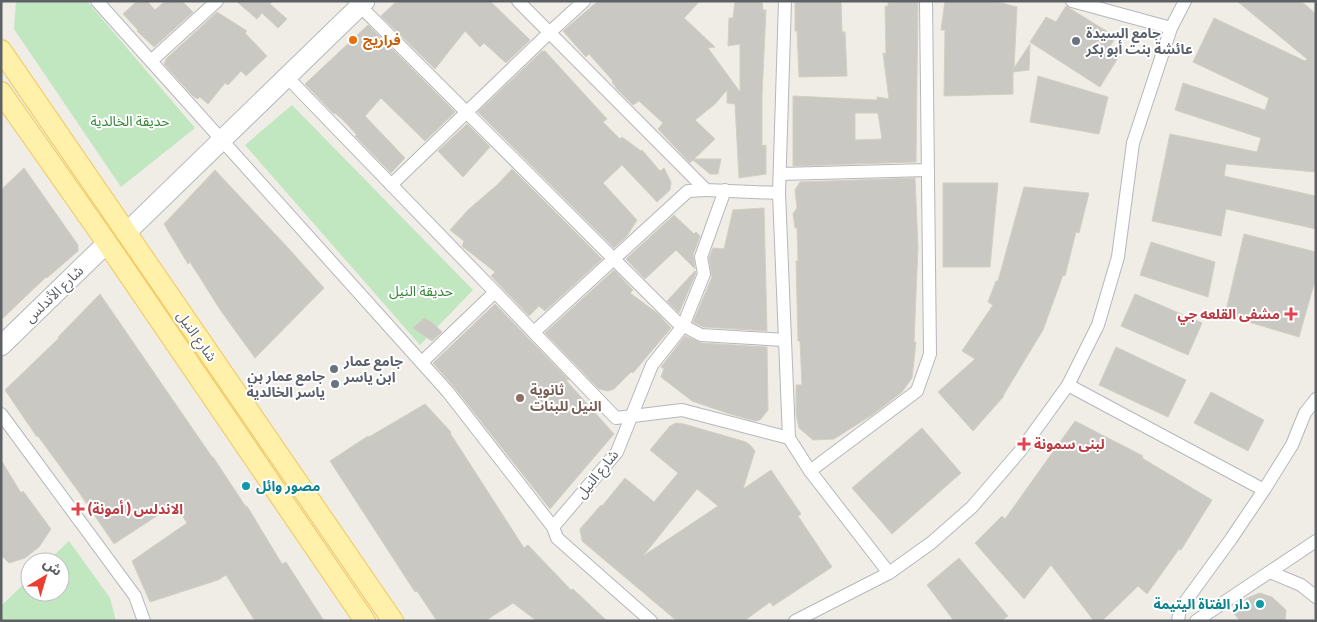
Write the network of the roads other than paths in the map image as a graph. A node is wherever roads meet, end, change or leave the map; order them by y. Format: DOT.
graph roads {
  1 [pos="98,1"];
  2 [pos="217,1"];
  3 [pos="518,1"];
  4 [pos="584,1"];
  5 [pos="785,1"];
  6 [pos="926,1"];
  7 [pos="1072,1"];
  8 [pos="1185,1"];
  9 [pos="360,3"];
  10 [pos="1171,28"];
  11 [pos="549,34"];
  12 [pos="1,50"];
  13 [pos="151,61"];
  14 [pos="287,77"];
  15 [pos="1,92"];
  16 [pos="466,112"];
  17 [pos="222,140"];
  18 [pos="928,170"];
  19 [pos="780,174"];
  20 [pos="391,185"];
  21 [pos="706,190"];
  22 [pos="725,190"];
  23 [pos="779,193"];
  24 [pos="126,233"];
  25 [pos="107,243"];
  26 [pos="614,258"];
  27 [pos="495,292"];
  28 [pos="684,326"];
  29 [pos="534,332"];
  30 [pos="785,340"];
  31 [pos="1,346"];
  32 [pos="422,362"];
  33 [pos="1068,385"];
  34 [pos="1316,398"];
  35 [pos="1,414"];
  36 [pos="631,416"];
  37 [pos="789,438"];
  38 [pos="810,471"];
  39 [pos="1264,490"];
  40 [pos="554,527"];
  41 [pos="1316,542"];
  42 [pos="1270,572"];
  43 [pos="889,574"];
  44 [pos="1316,597"];
  45 [pos="144,621"];
  46 [pos="365,621"];
  47 [pos="393,621"];
  48 [pos="651,621"];
  49 [pos="795,621"];
  50 [pos="1178,621"];
  51 [pos="1196,621"];
  1 -- 13 [label="street"];
  2 -- 13 [label="street"];
  3 -- 11 [label="street"];
  4 -- 11 [label="street"];
  5 -- 19 [label="street"];
  6 -- 18 [label="street"];
  7 -- 10 [label="street"];
  8 -- 10 [label="street"];
  9 -- 14 [label="street"];
  9 -- 16 [label="street"];
  10 -- 33 [label="street"];
  11 -- 16 [label="street"];
  11 -- 21 [label="street"];
  12 -- 24 [label="main road, شارع النيل"];
  13 -- 17 [label="street"];
  14 -- 17 [label="street"];
  14 -- 20 [label="street"];
  15 -- 25 [label="main road, شارع النيل"];
  16 -- 20 [label="street"];
  16 -- 26 [label="street"];
  17 -- 24 [label="street"];
  17 -- 32 [label="street"];
  18 -- 19 [label="street"];
  18 -- 38 [label="street"];
  19 -- 23 [label="street"];
  20 -- 27 [label="street"];
  21 -- 22 [label="street"];
  21 -- 26 [label="street"];
  22 -- 23 [label="street"];
  22 -- 28 [label="street, شارع النيل"];
  23 -- 30 [label="street"];
  24 -- 47 [label="main road, شارع النيل"];
  25 -- 31 [label="street, شارع الأندلس"];
  25 -- 46 [label="main road, شارع النيل"];
  26 -- 28 [label="street"];
  26 -- 29 [label="street"];
  27 -- 29 [label="street"];
  27 -- 32 [label="street"];
  28 -- 30 [label="street"];
  28 -- 36 [label="street, شارع النيل"];
  29 -- 36 [label="street"];
  30 -- 37 [label="street"];
  32 -- 40 [label="street"];
  33 -- 39 [label="street"];
  33 -- 43 [label="street"];
  34 -- 39 [label="street"];
  35 -- 45 [label="street"];
  36 -- 37 [label="street"];
  36 -- 40 [label="street, شارع النيل"];
  37 -- 38 [label="street"];
  38 -- 43 [label="street"];
  39 -- 50 [label="street"];
  40 -- 48 [label="street"];
  41 -- 42 [label="street"];
  42 -- 44 [label="street"];
  42 -- 51 [label="street"];
  43 -- 49 [label="street"];
}
